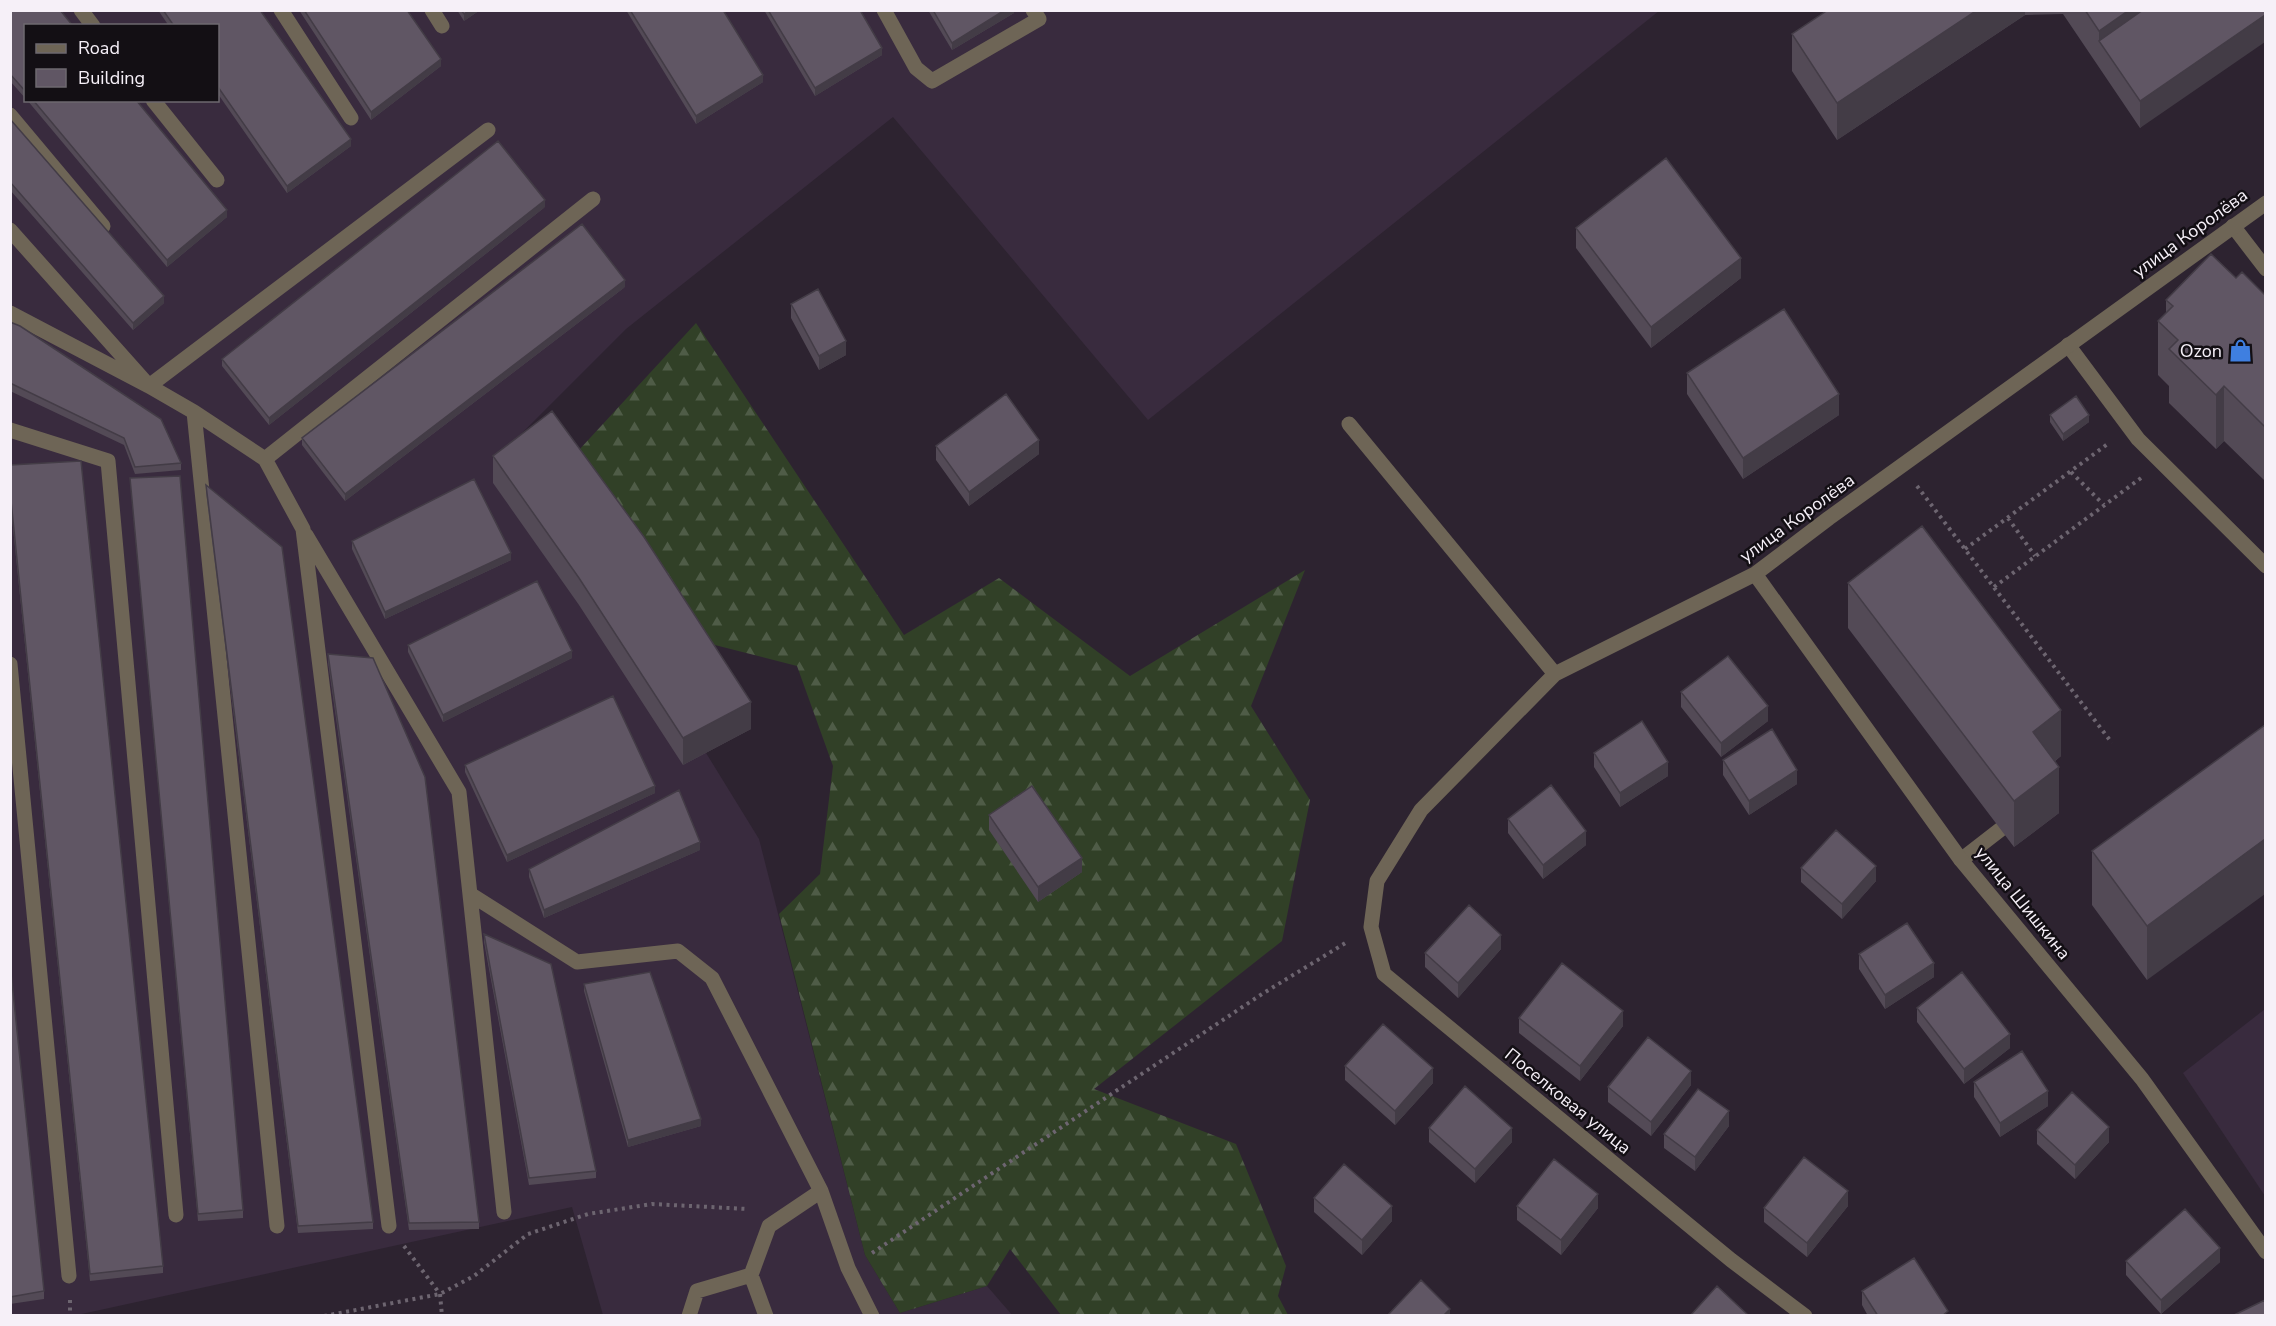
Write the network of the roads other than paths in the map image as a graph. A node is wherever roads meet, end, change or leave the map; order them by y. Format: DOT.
graph roads {
  1 [pos="81,10"];
  2 [pos="281,10"];
  3 [pos="432,10"];
  4 [pos="884,10"];
  5 [pos="1033,10"];
  6 [pos="92,24"];
  7 [pos="442,26"];
  8 [pos="155,102"];
  9 [pos="10,115"];
  10 [pos="351,118"];
  11 [pos="488,130"];
  12 [pos="217,180"];
  13 [pos="592,200"];
  14 [pos="2265,203"];
  15 [pos="2233,226"];
  16 [pos="10,230"];
  17 [pos="115,239"];
  18 [pos="2265,269"];
  19 [pos="10,313"];
  20 [pos="2068,345"];
  21 [pos="149,386"];
  22 [pos="194,412"];
  23 [pos="1349,424"];
  24 [pos="10,430"];
  25 [pos="265,459"];
  26 [pos="303,529"];
  27 [pos="2265,566"];
  28 [pos="1755,574"];
  29 [pos="10,664"];
  30 [pos="1555,674"];
  31 [pos="2001,830"];
  32 [pos="1961,860"];
  33 [pos="1377,881"];
  34 [pos="470,894"];
  35 [pos="821,1191"];
  36 [pos="504,1212"];
  37 [pos="176,1215"];
  38 [pos="277,1226"];
  39 [pos="388,1226"];
  40 [pos="2265,1252"];
  41 [pos="752,1275"];
  42 [pos="69,1276"];
  43 [pos="689,1316"];
  44 [pos="766,1316"];
  45 [pos="872,1316"];
  46 [pos="1804,1316"];
  1 -- 6 [label="street"];
  2 -- 10 [label="street"];
  3 -- 7 [label="street"];
  4 -- 5 [label="street"];
  8 -- 12 [label="street"];
  9 -- 17 [label="street"];
  11 -- 21 [label="street"];
  13 -- 25 [label="street"];
  14 -- 15 [label="street, улица Королёва"];
  15 -- 18 [label="street"];
  15 -- 20 [label="street, улица Королёва"];
  16 -- 21 [label="street"];
  19 -- 21 [label="street"];
  20 -- 27 [label="street"];
  20 -- 28 [label="street, улица Королёва"];
  21 -- 22 [label="street"];
  22 -- 25 [label="street"];
  22 -- 38 [label="street"];
  23 -- 30 [label="street"];
  24 -- 37 [label="street"];
  25 -- 26 [label="street"];
  26 -- 34 [label="street"];
  26 -- 39 [label="street"];
  28 -- 30 [label="street, улица Королёва"];
  28 -- 32 [label="street, улица Шишкина"];
  29 -- 42 [label="street"];
  30 -- 33 [label="street, улица Королёва"];
  31 -- 32 [label="street"];
  32 -- 40 [label="street, улица Шишкина"];
  33 -- 46 [label="street, Поселковая улица"];
  34 -- 35 [label="street"];
  34 -- 36 [label="street"];
  35 -- 41 [label="street"];
  35 -- 45 [label="street"];
  41 -- 43 [label="street"];
  41 -- 44 [label="street"];
}
